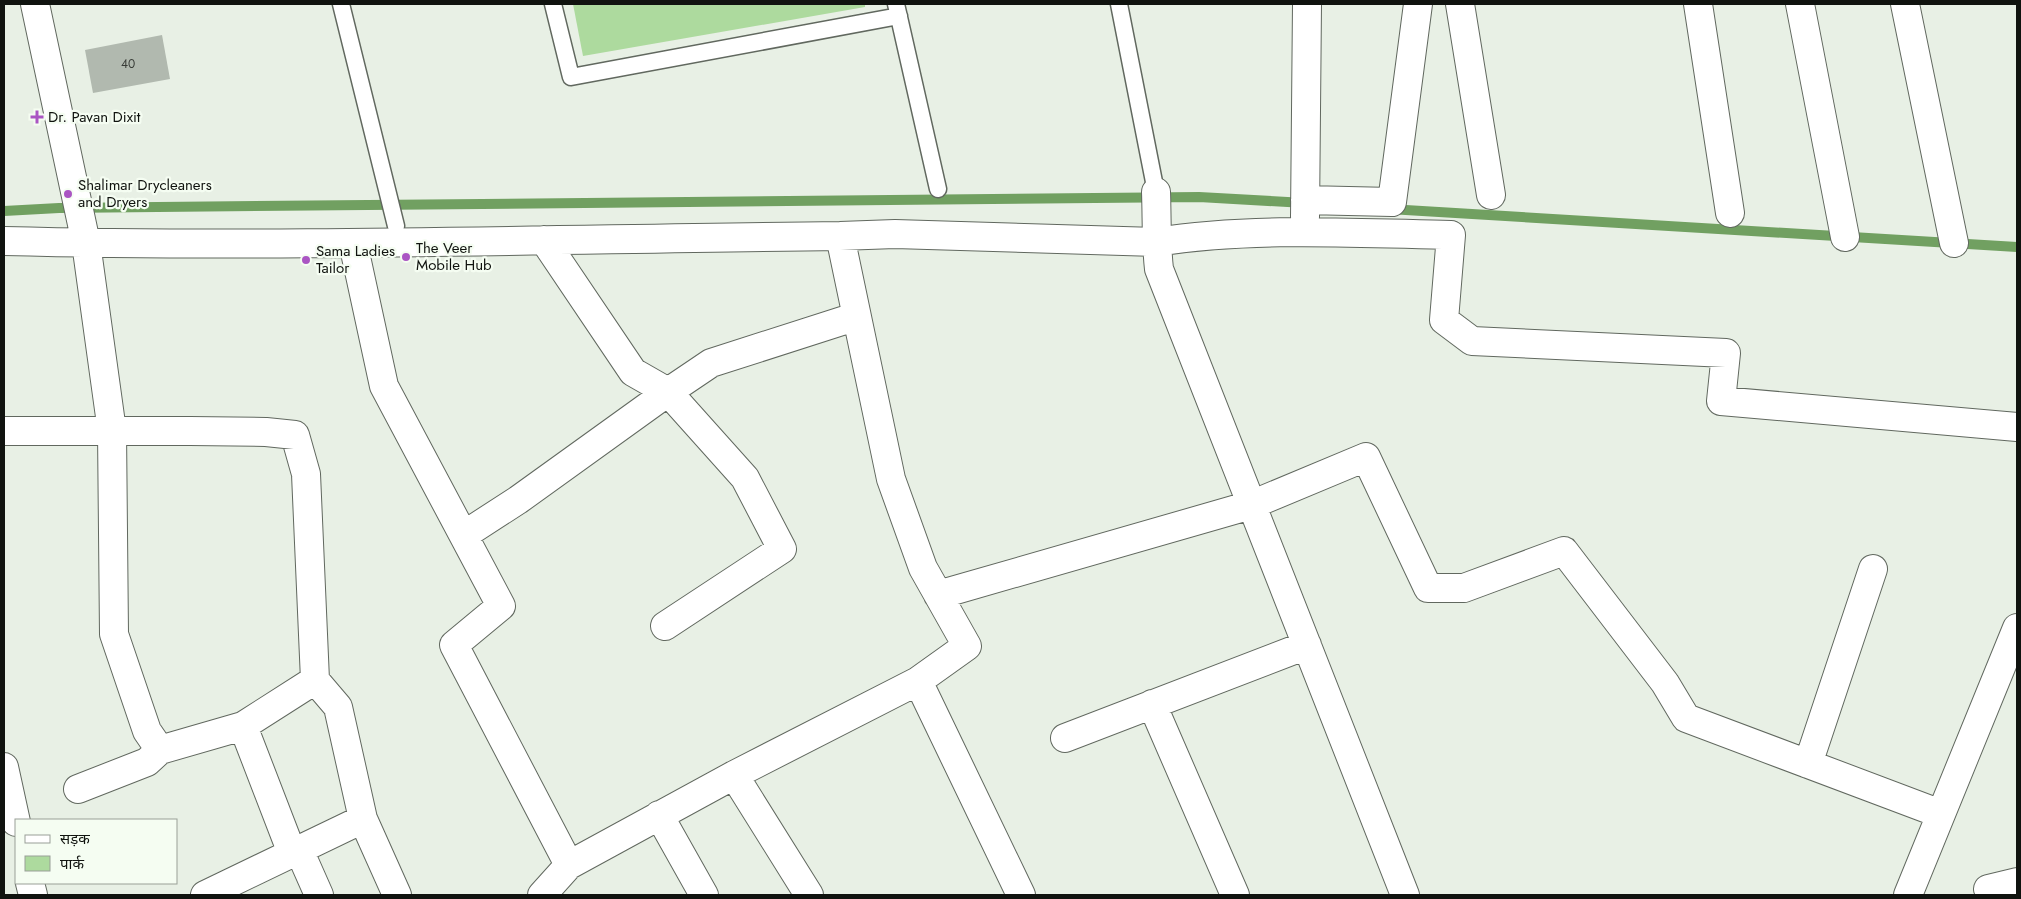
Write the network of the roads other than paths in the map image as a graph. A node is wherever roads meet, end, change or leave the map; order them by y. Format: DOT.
graph roads {
  1 [pos="35,4"];
  2 [pos="341,4"];
  3 [pos="553,4"];
  4 [pos="1119,4"];
  5 [pos="1307,4"];
  6 [pos="1418,4"];
  7 [pos="1460,4"];
  8 [pos="1698,4"];
  9 [pos="1800,4"];
  10 [pos="1905,4"];
  11 [pos="898,10"];
  12 [pos="938,189"];
  13 [pos="1156,192"];
  14 [pos="1491,196"];
  15 [pos="1730,213"];
  16 [pos="1305,214"];
  17 [pos="82,224"];
  18 [pos="396,226"];
  19 [pos="1157,233"];
  20 [pos="840,236"];
  21 [pos="1845,237"];
  22 [pos="544,240"];
  23 [pos="4,241"];
  24 [pos="353,243"];
  25 [pos="1954,244"];
  26 [pos="857,318"];
  27 [pos="668,392"];
  28 [pos="2017,427"];
  29 [pos="112,431"];
  30 [pos="4,432"];
  31 [pos="1251,504"];
  32 [pos="464,535"];
  33 [pos="1873,569"];
  34 [pos="938,595"];
  35 [pos="665,626"];
  36 [pos="2017,628"];
  37 [pos="1307,645"];
  38 [pos="315,680"];
  39 [pos="918,681"];
  40 [pos="1152,704"];
  41 [pos="243,726"];
  42 [pos="1064,738"];
  43 [pos="160,750"];
  44 [pos="1808,764"];
  45 [pos="4,767"];
  46 [pos="734,774"];
  47 [pos="78,789"];
  48 [pos="1941,814"];
  49 [pos="659,815"];
  50 [pos="15,819"];
  51 [pos="363,819"];
  52 [pos="298,850"];
  53 [pos="569,865"];
  54 [pos="2017,882"];
  55 [pos="1988,889"];
  56 [pos="205,895"];
  57 [pos="319,895"];
  58 [pos="397,895"];
  59 [pos="542,895"];
  60 [pos="704,895"];
  61 [pos="810,895"];
  62 [pos="1021,895"];
  63 [pos="1235,895"];
  64 [pos="1405,895"];
  65 [pos="1908,895"];
  1 -- 17 [label="street"];
  2 -- 18 [label="lane"];
  3 -- 11 [label="lane"];
  4 -- 13 [label="lane"];
  5 -- 16 [label="street"];
  6 -- 16 [label="street"];
  7 -- 14 [label="street"];
  8 -- 15 [label="street"];
  9 -- 21 [label="street"];
  10 -- 25 [label="street"];
  11 -- 12 [label="lane"];
  13 -- 19 [label="street"];
  16 -- 19 [label="street"];
  16 -- 28 [label="street"];
  17 -- 23 [label="street"];
  17 -- 24 [label="street"];
  17 -- 29 [label="street"];
  19 -- 20 [label="street"];
  19 -- 31 [label="street"];
  20 -- 22 [label="street"];
  20 -- 26 [label="street"];
  22 -- 24 [label="street"];
  22 -- 27 [label="street"];
  24 -- 32 [label="street"];
  26 -- 27 [label="street"];
  26 -- 34 [label="street"];
  27 -- 32 [label="street"];
  27 -- 35 [label="street"];
  29 -- 30 [label="street"];
  29 -- 38 [label="street"];
  29 -- 43 [label="street"];
  31 -- 34 [label="street"];
  31 -- 37 [label="street"];
  31 -- 44 [label="street"];
  32 -- 53 [label="street"];
  33 -- 44 [label="street"];
  34 -- 39 [label="street"];
  36 -- 48 [label="street"];
  37 -- 40 [label="street"];
  37 -- 64 [label="street"];
  38 -- 41 [label="street"];
  38 -- 51 [label="street"];
  39 -- 46 [label="street"];
  39 -- 62 [label="street"];
  40 -- 42 [label="street"];
  40 -- 63 [label="street"];
  41 -- 43 [label="street"];
  41 -- 52 [label="street"];
  43 -- 47 [label="street"];
  44 -- 48 [label="street"];
  45 -- 50 [label="street"];
  46 -- 49 [label="street"];
  46 -- 61 [label="street"];
  48 -- 65 [label="street"];
  49 -- 53 [label="street"];
  49 -- 60 [label="street"];
  51 -- 52 [label="street"];
  51 -- 58 [label="street"];
  52 -- 56 [label="street"];
  52 -- 57 [label="street"];
  53 -- 59 [label="street"];
  54 -- 55 [label="street"];
}
